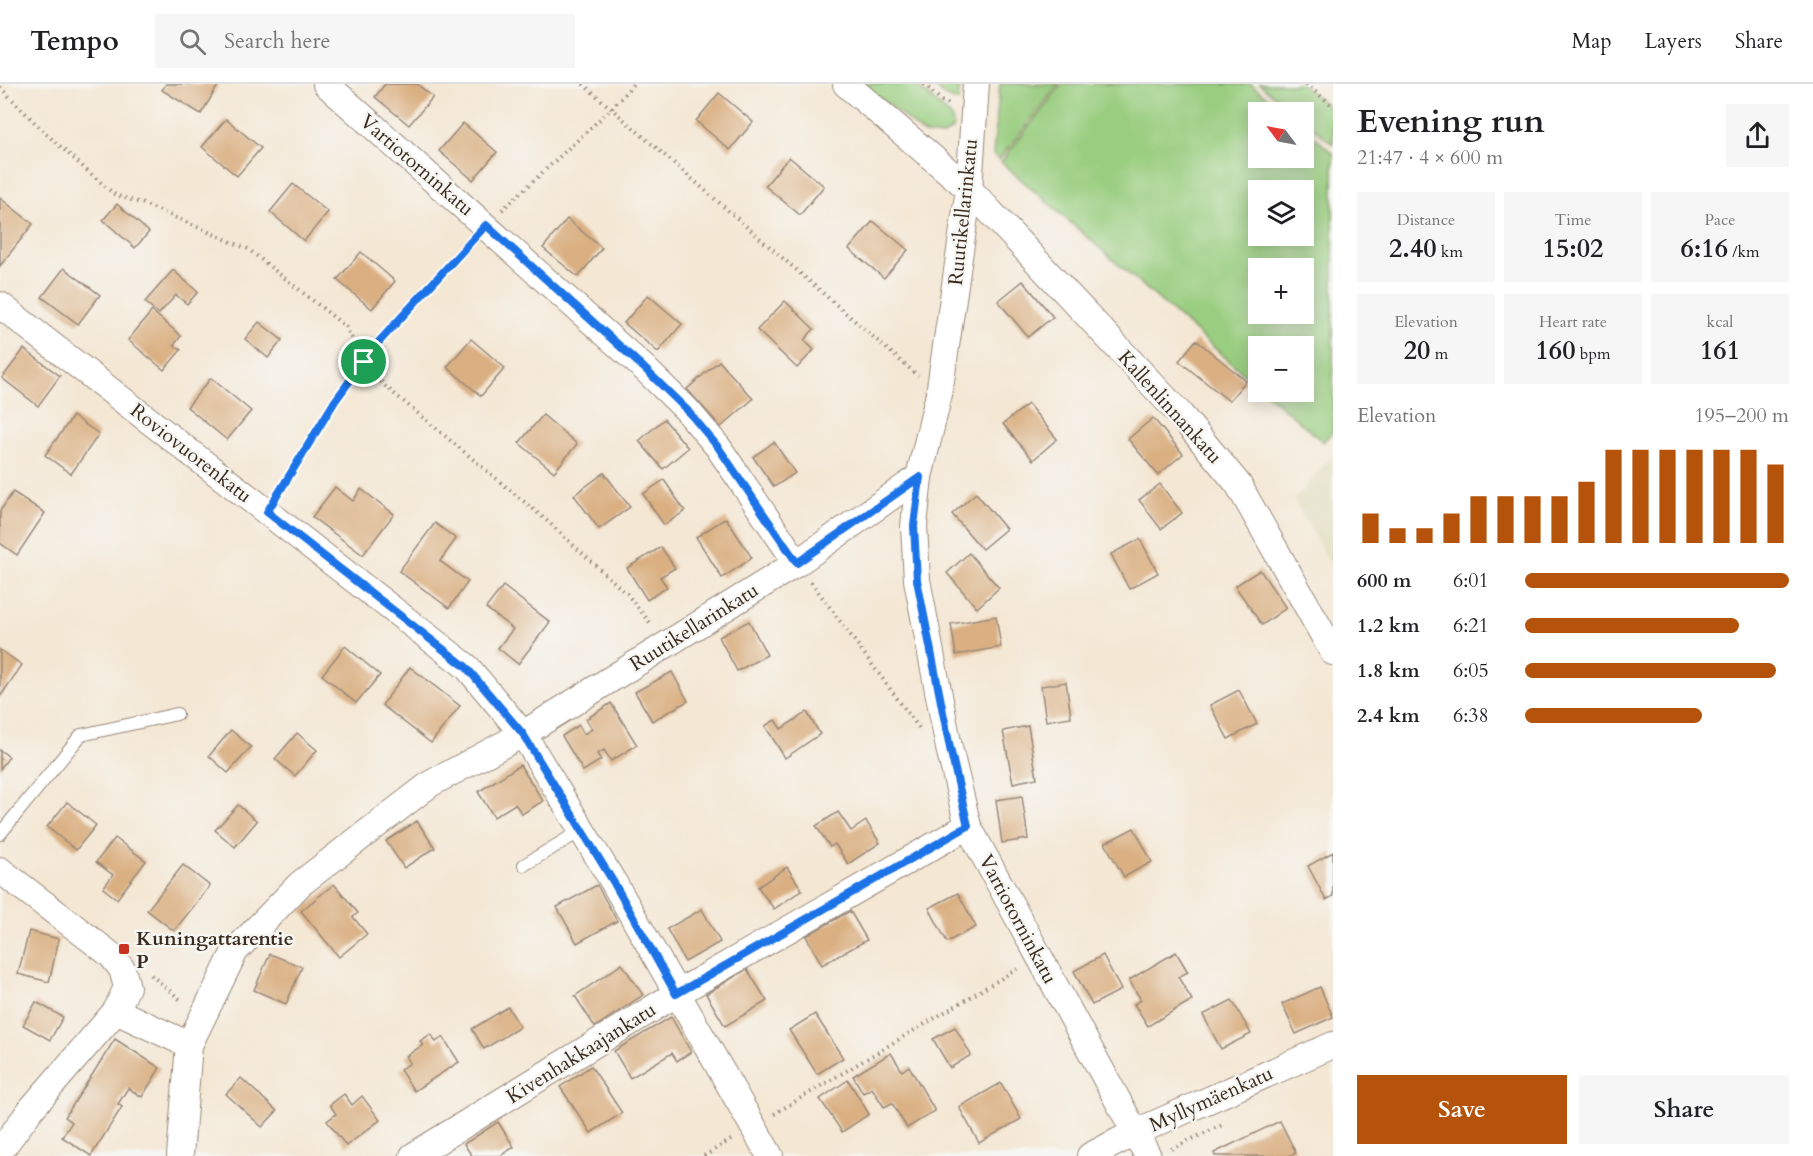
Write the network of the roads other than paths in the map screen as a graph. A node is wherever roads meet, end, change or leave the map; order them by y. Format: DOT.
graph roads {
  1 [pos="326,84"];
  2 [pos="846,84"];
  3 [pos="976,84"];
  4 [pos="969,189"];
  5 [pos="0,305"];
  6 [pos="920,477"];
  7 [pos="797,563"];
  8 [pos="1333,652"];
  9 [pos="177,714"];
  10 [pos="523,734"];
  11 [pos="968,826"];
  12 [pos="582,830"];
  13 [pos="0,834"];
  14 [pos="524,865"];
  15 [pos="0,870"];
  16 [pos="676,994"];
  17 [pos="116,1011"];
  18 [pos="189,1045"];
  19 [pos="1333,1045"];
  20 [pos="1134,1133"];
  21 [pos="0,1151"];
  22 [pos="180,1156"];
  23 [pos="413,1156"];
  24 [pos="770,1156"];
  25 [pos="1090,1156"];
  26 [pos="1148,1156"];
  1 -- 7 [label="street, Vartiotorninkatu"];
  2 -- 4 [label="street, Kallenlinnankatu"];
  3 -- 4 [label="street, Ruutikellarinkatu"];
  4 -- 6 [label="street, Ruutikellarinkatu"];
  4 -- 8 [label="street, Kallenlinnankatu"];
  5 -- 10 [label="street, Roviovuorenkatu"];
  6 -- 7 [label="street, Ruutikellarinkatu"];
  6 -- 11 [label="street, Vartiotorninkatu"];
  7 -- 10 [label="street, Ruutikellarinkatu"];
  9 -- 13 [label="lane"];
  10 -- 12 [label="street, Roviovuorenkatu"];
  10 -- 18 [label="street, Ruutikellarinkatu"];
  11 -- 16 [label="street, Kivenhakkaajankatu"];
  11 -- 20 [label="street, Vartiotorninkatu"];
  12 -- 14 [label="lane"];
  12 -- 16 [label="street, Roviovuorenkatu"];
  15 -- 17 [label="street"];
  16 -- 23 [label="street, Kivenhakkaajankatu"];
  16 -- 24 [label="street, Roviovuorenkatu"];
  17 -- 18 [label="street"];
  17 -- 21 [label="street"];
  18 -- 22 [label="street"];
  19 -- 20 [label="street, Myllymäenkatu"];
  20 -- 25 [label="street, Myllymäenkatu"];
  20 -- 26 [label="street, Vartiotorninkatu"];
}
